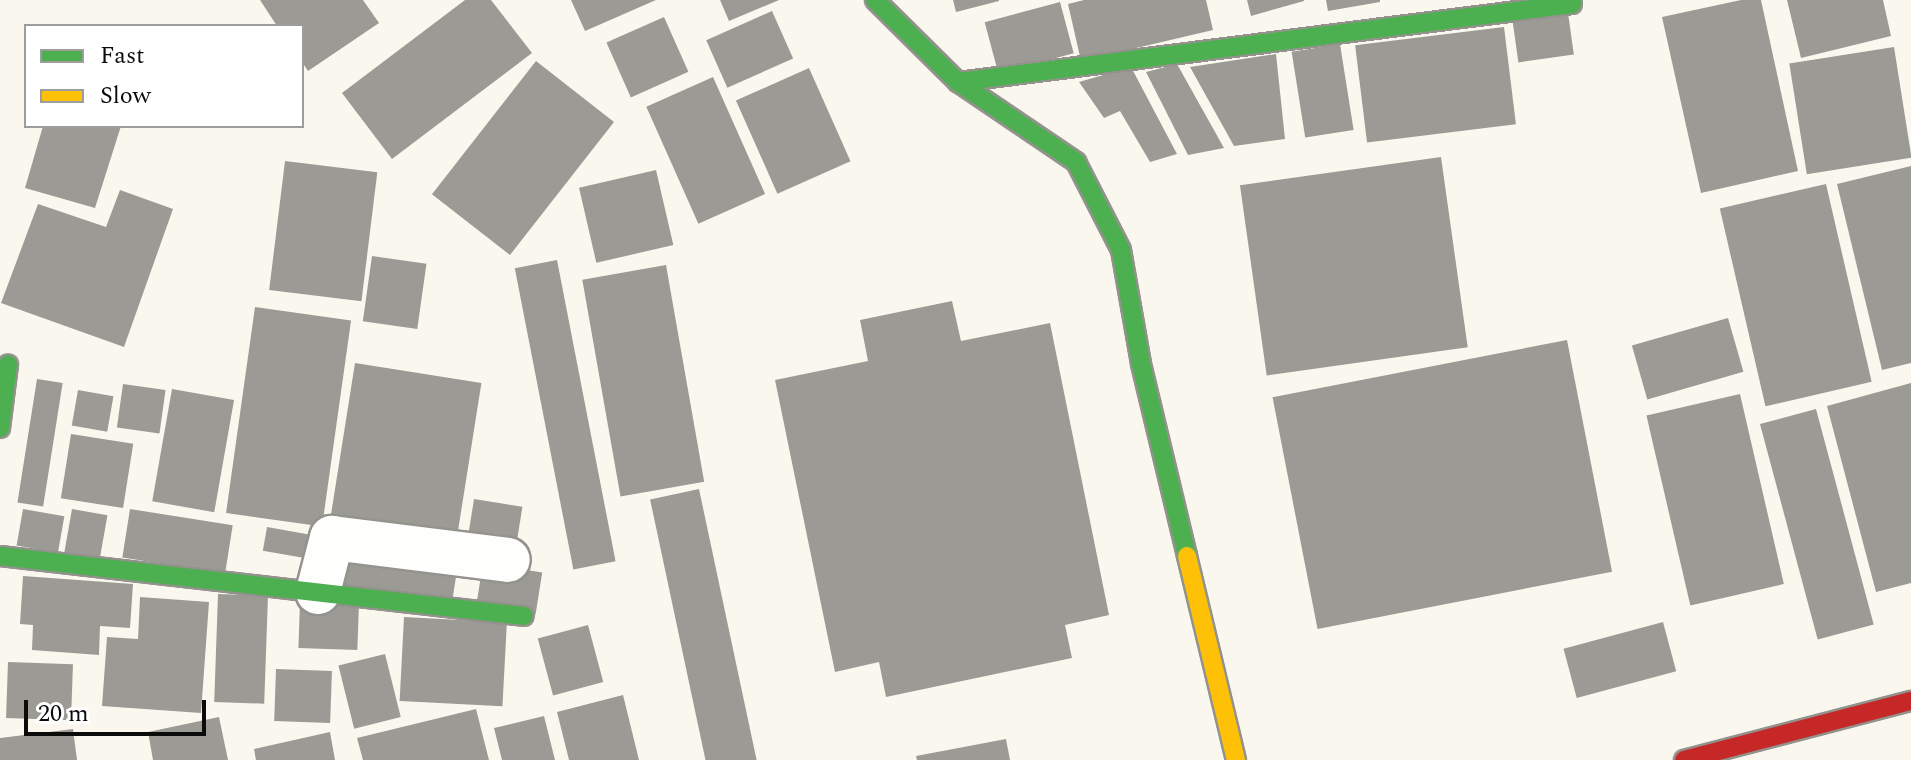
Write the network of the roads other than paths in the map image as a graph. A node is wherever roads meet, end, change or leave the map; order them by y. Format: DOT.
graph roads {
  1 [pos="875,0"];
  2 [pos="1572,4"];
  3 [pos="958,82"];
  4 [pos="8,365"];
  5 [pos="0,428"];
  6 [pos="0,556"];
  7 [pos="508,560"];
  8 [pos="318,592"];
  9 [pos="524,616"];
  10 [pos="1911,701"];
  11 [pos="1236,760"];
  12 [pos="1684,760"];
  1 -- 3 [label="street"];
  2 -- 3 [label="street"];
  3 -- 11 [label="street"];
  4 -- 5 [label="street"];
  6 -- 8 [label="street"];
  7 -- 8 [label="street"];
  8 -- 9 [label="street"];
  10 -- 12 [label="street"];
}
